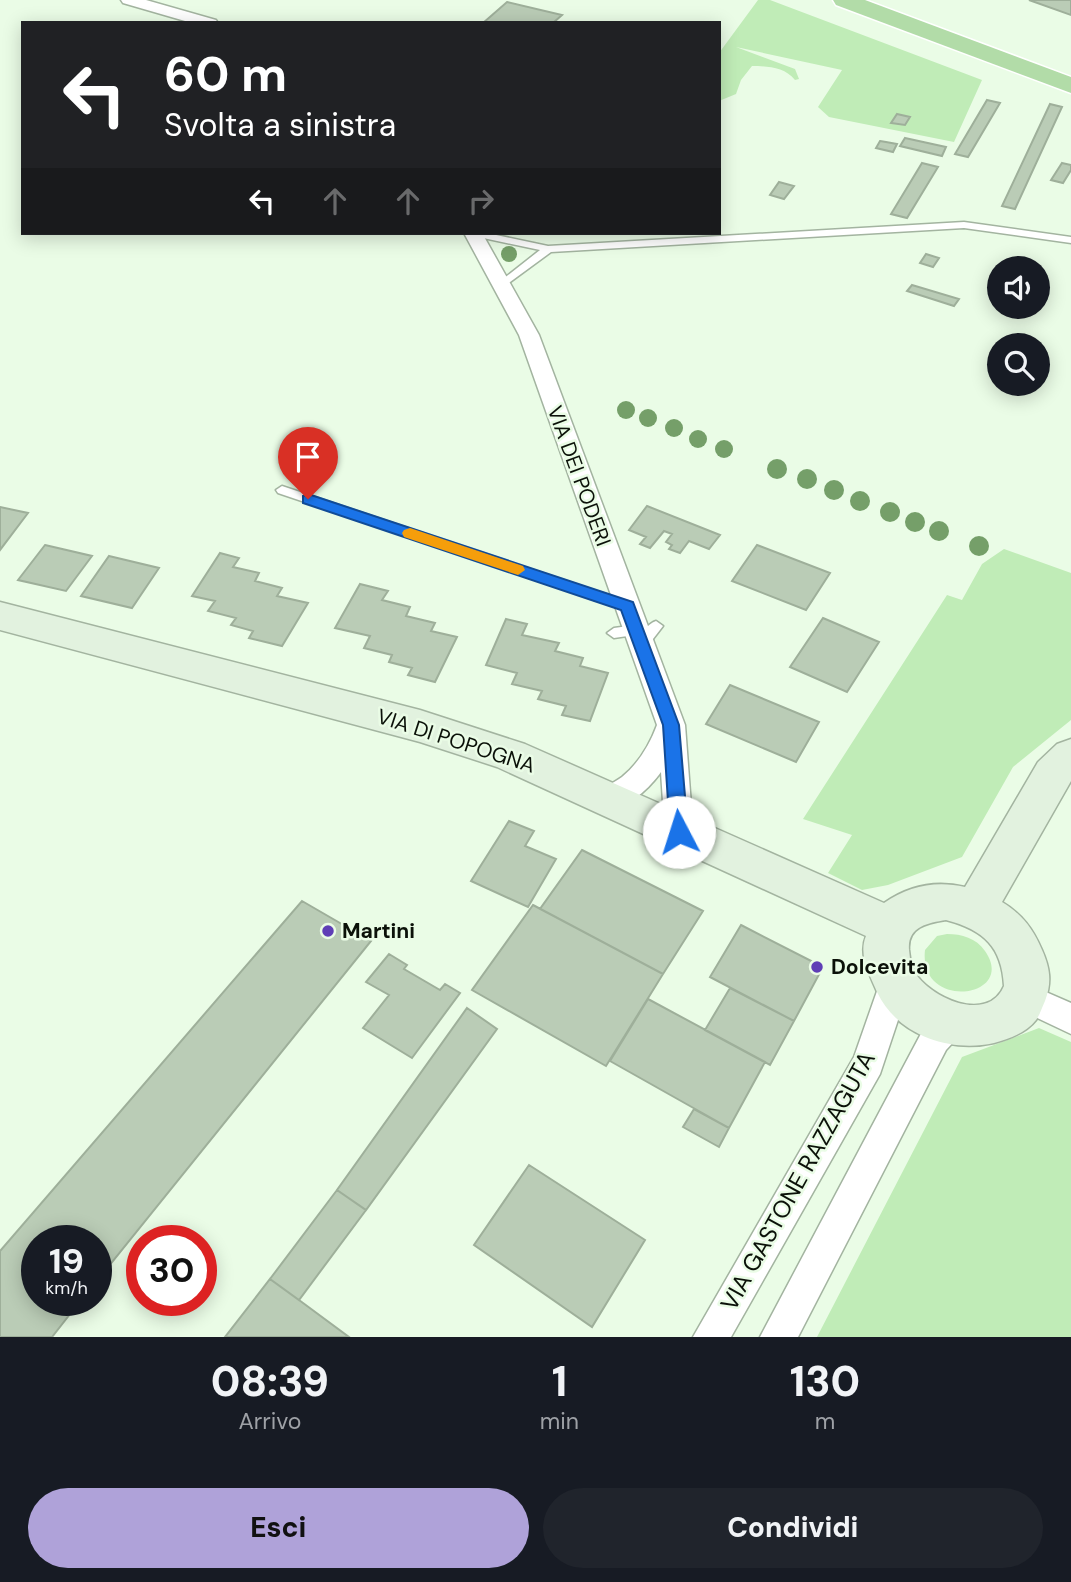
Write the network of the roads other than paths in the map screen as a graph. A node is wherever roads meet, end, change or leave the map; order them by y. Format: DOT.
graph roads {
  1 [pos="129,0"];
  2 [pos="844,0"];
  3 [pos="879,0"];
  4 [pos="204,21"];
  5 [pos="1071,72"];
  6 [pos="1071,86"];
  7 [pos="475,235"];
  8 [pos="483,235"];
  9 [pos="1071,240"];
  10 [pos="548,249"];
  11 [pos="502,285"];
  12 [pos="282,491"];
  13 [pos="627,606"];
  14 [pos="0,616"];
  15 [pos="671,725"];
  16 [pos="1071,755"];
  17 [pos="610,798"];
  18 [pos="679,832"];
  19 [pos="976,908"];
  20 [pos="891,927"];
  21 [pos="894,984"];
  22 [pos="1023,996"];
  23 [pos="1071,1019"];
  24 [pos="950,1024"];
  25 [pos="711,1337"];
  26 [pos="778,1337"];
  1 -- 4 [label="street"];
  2 -- 6 [label="highway"];
  3 -- 5 [label="highway"];
  7 -- 11 [label="street, VIA DEI PODERI"];
  8 -- 10 [label="lane"];
  9 -- 10 [label="lane"];
  10 -- 11 [label="lane"];
  11 -- 13 [label="street, VIA DEI PODERI"];
  12 -- 13 [label="lane"];
  13 -- 15 [label="street, VIA DEI PODERI"];
  14 -- 17 [label="main road, VIA DI POPOGNA"];
  15 -- 17 [label="street"];
  15 -- 18 [label="street, VIA DEI PODERI"];
  16 -- 19 [label="main road"];
  17 -- 18 [label="main road, VIA DI POPOGNA"];
  18 -- 20 [label="main road, VIA DI POPOGNA"];
  19 -- 20 [label="main road"];
  19 -- 22 [label="main road"];
  20 -- 21 [label="main road"];
  21 -- 24 [label="main road"];
  21 -- 25 [label="street, VIA GASTONE RAZZAGUTA"];
  22 -- 23 [label="street"];
  22 -- 24 [label="main road"];
  24 -- 26 [label="street"];
}
